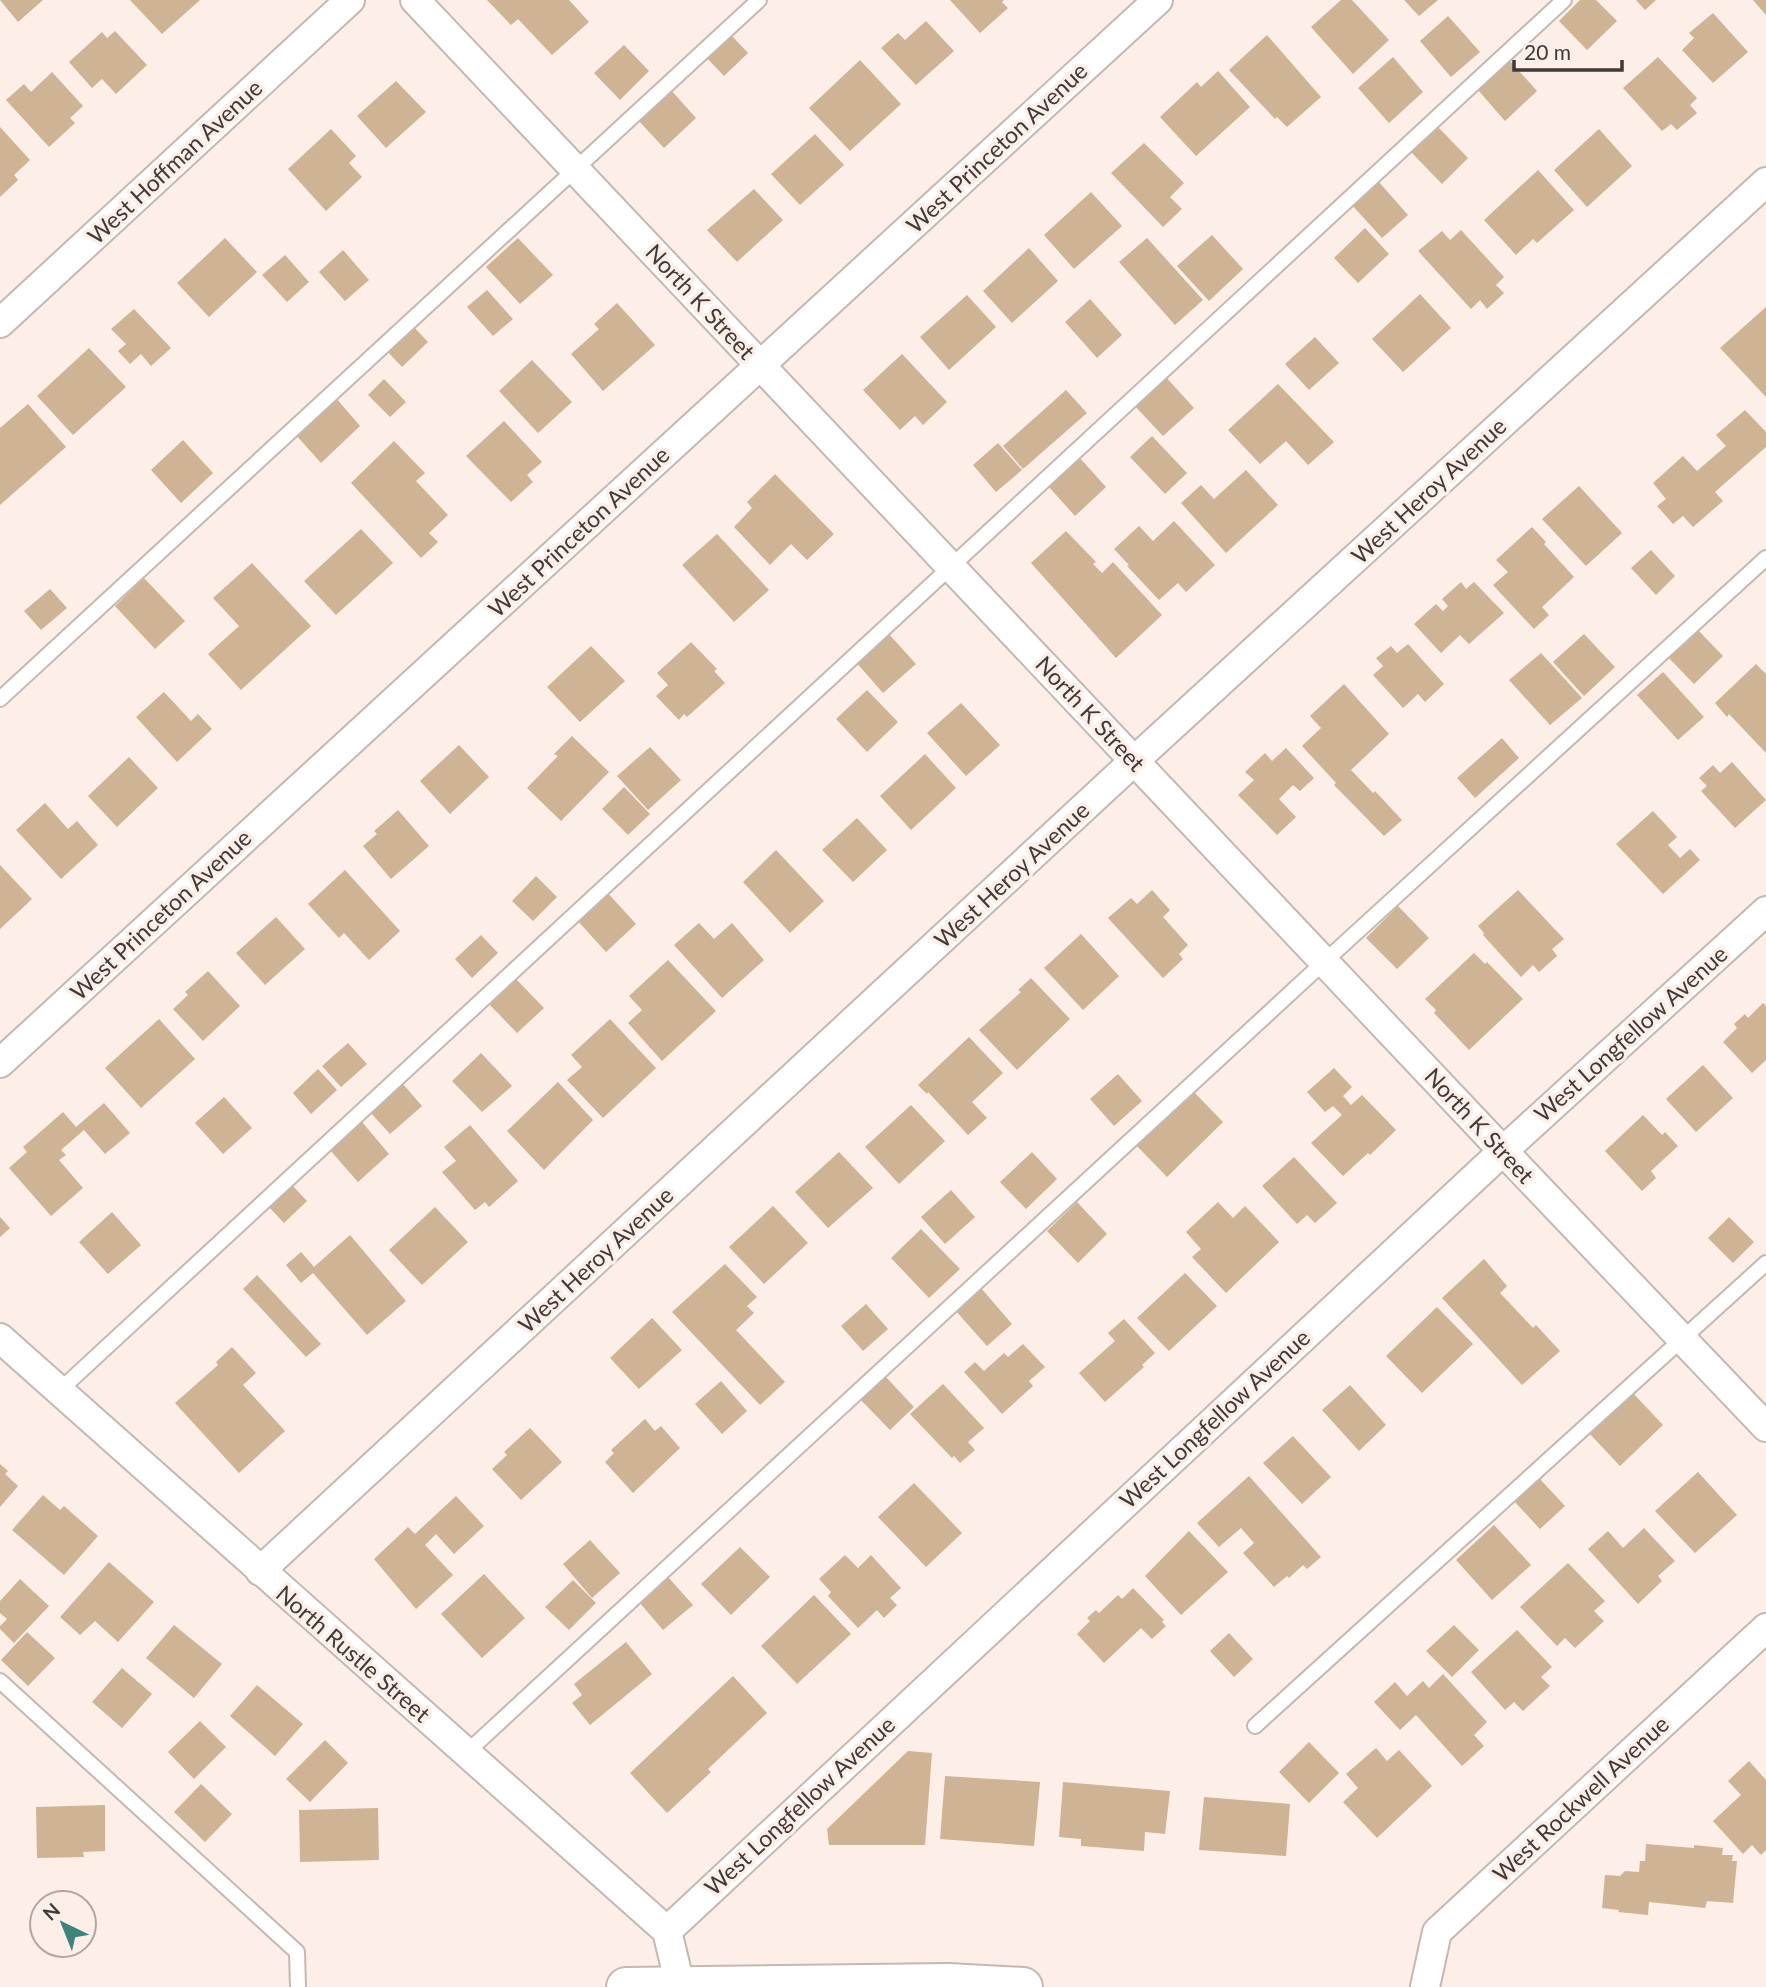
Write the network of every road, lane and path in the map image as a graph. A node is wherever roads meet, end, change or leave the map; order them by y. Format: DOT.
graph roads {
  1 [pos="350,0"];
  2 [pos="415,0"];
  3 [pos="759,0"];
  4 [pos="1158,0"];
  5 [pos="1564,0"];
  6 [pos="575,169"];
  7 [pos="1766,182"];
  8 [pos="0,323"];
  9 [pos="761,366"];
  10 [pos="1766,558"];
  11 [pos="950,566"];
  12 [pos="0,699"];
  13 [pos="1134,761"];
  14 [pos="1766,911"];
  15 [pos="1324,962"];
  16 [pos="0,1063"];
  17 [pos="1503,1151"];
  18 [pos="1766,1263"];
  19 [pos="0,1338"];
  20 [pos="1682,1339"];
  21 [pos="59,1391"];
  22 [pos="1766,1427"];
  23 [pos="260,1572"];
  24 [pos="1766,1628"];
  25 [pos="0,1681"];
  26 [pos="1255,1726"];
  27 [pos="466,1753"];
  28 [pos="667,1931"];
  29 [pos="680,1985"];
  30 [pos="298,1987"];
  31 [pos="626,1987"];
  32 [pos="1023,1987"];
  33 [pos="1425,1987"];
  1 -- 8 [label="street, West Hoffman Avenue"];
  2 -- 6 [label="street, North K Street"];
  3 -- 6 [label="lane"];
  4 -- 9 [label="street, West Princeton Avenue"];
  5 -- 11 [label="lane"];
  6 -- 9 [label="street, North K Street"];
  6 -- 12 [label="lane"];
  7 -- 13 [label="street, West Heroy Avenue"];
  9 -- 11 [label="street, North K Street"];
  9 -- 16 [label="street, West Princeton Avenue"];
  10 -- 15 [label="lane"];
  11 -- 13 [label="street, North K Street"];
  11 -- 21 [label="lane"];
  13 -- 15 [label="street, North K Street"];
  13 -- 23 [label="street, West Heroy Avenue"];
  14 -- 17 [label="street, West Longfellow Avenue"];
  15 -- 17 [label="street, North K Street"];
  15 -- 27 [label="lane"];
  17 -- 20 [label="street, North K Street"];
  17 -- 28 [label="street, West Longfellow Avenue"];
  18 -- 20 [label="lane"];
  19 -- 21 [label="street, North Rustle Street"];
  20 -- 22 [label="street, North K Street"];
  20 -- 26 [label="lane"];
  21 -- 23 [label="street, North Rustle Street"];
  23 -- 27 [label="street, North Rustle Street"];
  24 -- 33 [label="street, West Rockwell Avenue"];
  25 -- 30 [label="lane"];
  27 -- 28 [label="street, North Rustle Street"];
  28 -- 29 [label="street"];
  29 -- 31 [label="main road"];
  29 -- 32 [label="main road"];
}
